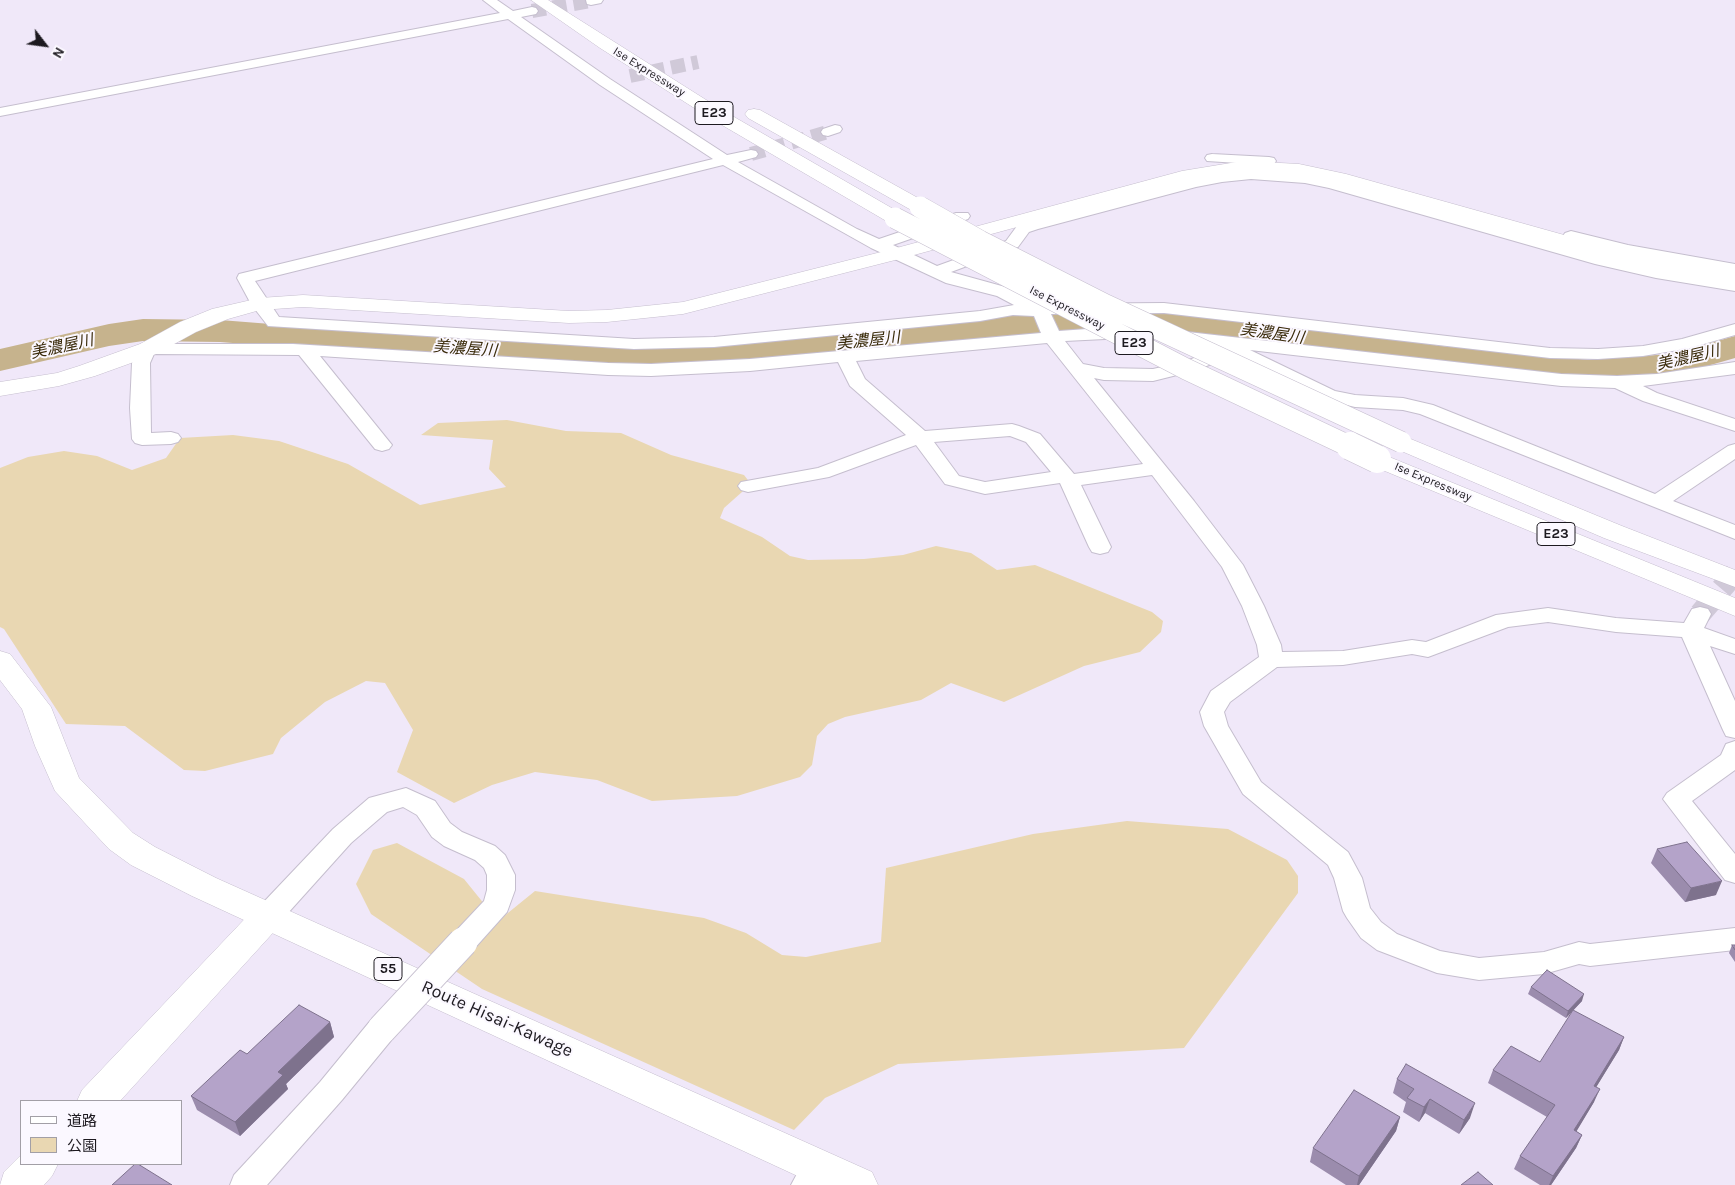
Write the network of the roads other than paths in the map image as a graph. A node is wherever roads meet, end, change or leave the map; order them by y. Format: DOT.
graph roads {
  1 [pos="489,0"];
  2 [pos="567,0"];
  3 [pos="593,5"];
  4 [pos="535,6"];
  5 [pos="509,15"];
  6 [pos="622,78"];
  7 [pos="605,82"];
  8 [pos="741,107"];
  9 [pos="0,112"];
  10 [pos="751,154"];
  11 [pos="1212,158"];
  12 [pos="726,161"];
  13 [pos="962,216"];
  14 [pos="877,245"];
  15 [pos="896,254"];
  16 [pos="1735,269"];
  17 [pos="936,272"];
  18 [pos="1735,278"];
  19 [pos="1735,286"];
  20 [pos="260,304"];
  21 [pos="1039,311"];
  22 [pos="1735,328"];
  23 [pos="1052,334"];
  24 [pos="1214,338"];
  25 [pos="154,345"];
  26 [pos="1233,349"];
  27 [pos="305,350"];
  28 [pos="844,356"];
  29 [pos="1076,368"];
  30 [pos="1735,368"];
  31 [pos="1617,382"];
  32 [pos="0,389"];
  33 [pos="1735,425"];
  34 [pos="920,437"];
  35 [pos="171,438"];
  36 [pos="382,445"];
  37 [pos="1735,450"];
  38 [pos="1158,468"];
  39 [pos="1067,478"];
  40 [pos="748,486"];
  41 [pos="1657,502"];
  42 [pos="1735,533"];
  43 [pos="1100,547"];
  44 [pos="1735,579"];
  45 [pos="1735,608"];
  46 [pos="1695,623"];
  47 [pos="1735,647"];
  48 [pos="0,660"];
  49 [pos="1271,660"];
  50 [pos="1735,730"];
  51 [pos="1735,750"];
  52 [pos="1735,873"];
  53 [pos="269,915"];
  54 [pos="1735,939"];
  55 [pos="97,1100"];
  56 [pos="37,1165"];
  57 [pos="812,1176"];
  58 [pos="18,1185"];
  59 [pos="246,1185"];
  60 [pos="858,1185"];
  1 -- 5 [label="street"];
  2 -- 3 [label="main road"];
  4 -- 5 [label="street"];
  4 -- 45 [label="main road, Ise Expressway / E23, bridge"];
  5 -- 7 [label="street"];
  5 -- 9 [label="street"];
  6 -- 7 [label="street"];
  7 -- 12 [label="street"];
  8 -- 44 [label="main road, Ise Expressway / E23, bridge"];
  10 -- 12 [label="street"];
  11 -- 16 [label="street"];
  12 -- 14 [label="street"];
  12 -- 20 [label="street"];
  13 -- 14 [label="street"];
  14 -- 15 [label="street"];
  15 -- 17 [label="street"];
  15 -- 18 [label="main road"];
  15 -- 20 [label="main road"];
  17 -- 19 [label="street"];
  17 -- 21 [label="street"];
  20 -- 21 [label="street"];
  20 -- 25 [label="main road"];
  21 -- 22 [label="street"];
  21 -- 23 [label="street"];
  23 -- 24 [label="street"];
  23 -- 28 [label="street"];
  23 -- 29 [label="street"];
  24 -- 26 [label="street"];
  24 -- 31 [label="street"];
  25 -- 27 [label="street"];
  25 -- 32 [label="main road"];
  25 -- 35 [label="street"];
  26 -- 29 [label="street"];
  26 -- 41 [label="street"];
  27 -- 28 [label="street"];
  27 -- 36 [label="street"];
  28 -- 34 [label="street"];
  29 -- 38 [label="street"];
  30 -- 31 [label="street"];
  31 -- 33 [label="street"];
  34 -- 39 [label="street"];
  34 -- 39 [label="street"];
  34 -- 40 [label="street"];
  37 -- 41 [label="street"];
  38 -- 39 [label="street"];
  38 -- 49 [label="street"];
  39 -- 43 [label="street"];
  41 -- 42 [label="street"];
  46 -- 47 [label="street"];
  46 -- 49 [label="street"];
  46 -- 50 [label="street"];
  48 -- 53 [label="main road, Route Hisai-Kawage / 55"];
  49 -- 54 [label="street"];
  51 -- 52 [label="street"];
  53 -- 55 [label="main road"];
  53 -- 57 [label="main road, Route Hisai-Kawage / 55"];
  53 -- 59 [label="street, bridge"];
  56 -- 58 [label="main road"];
  57 -- 60 [label="main road, Route Hisai-Kawage / 55"];
}
